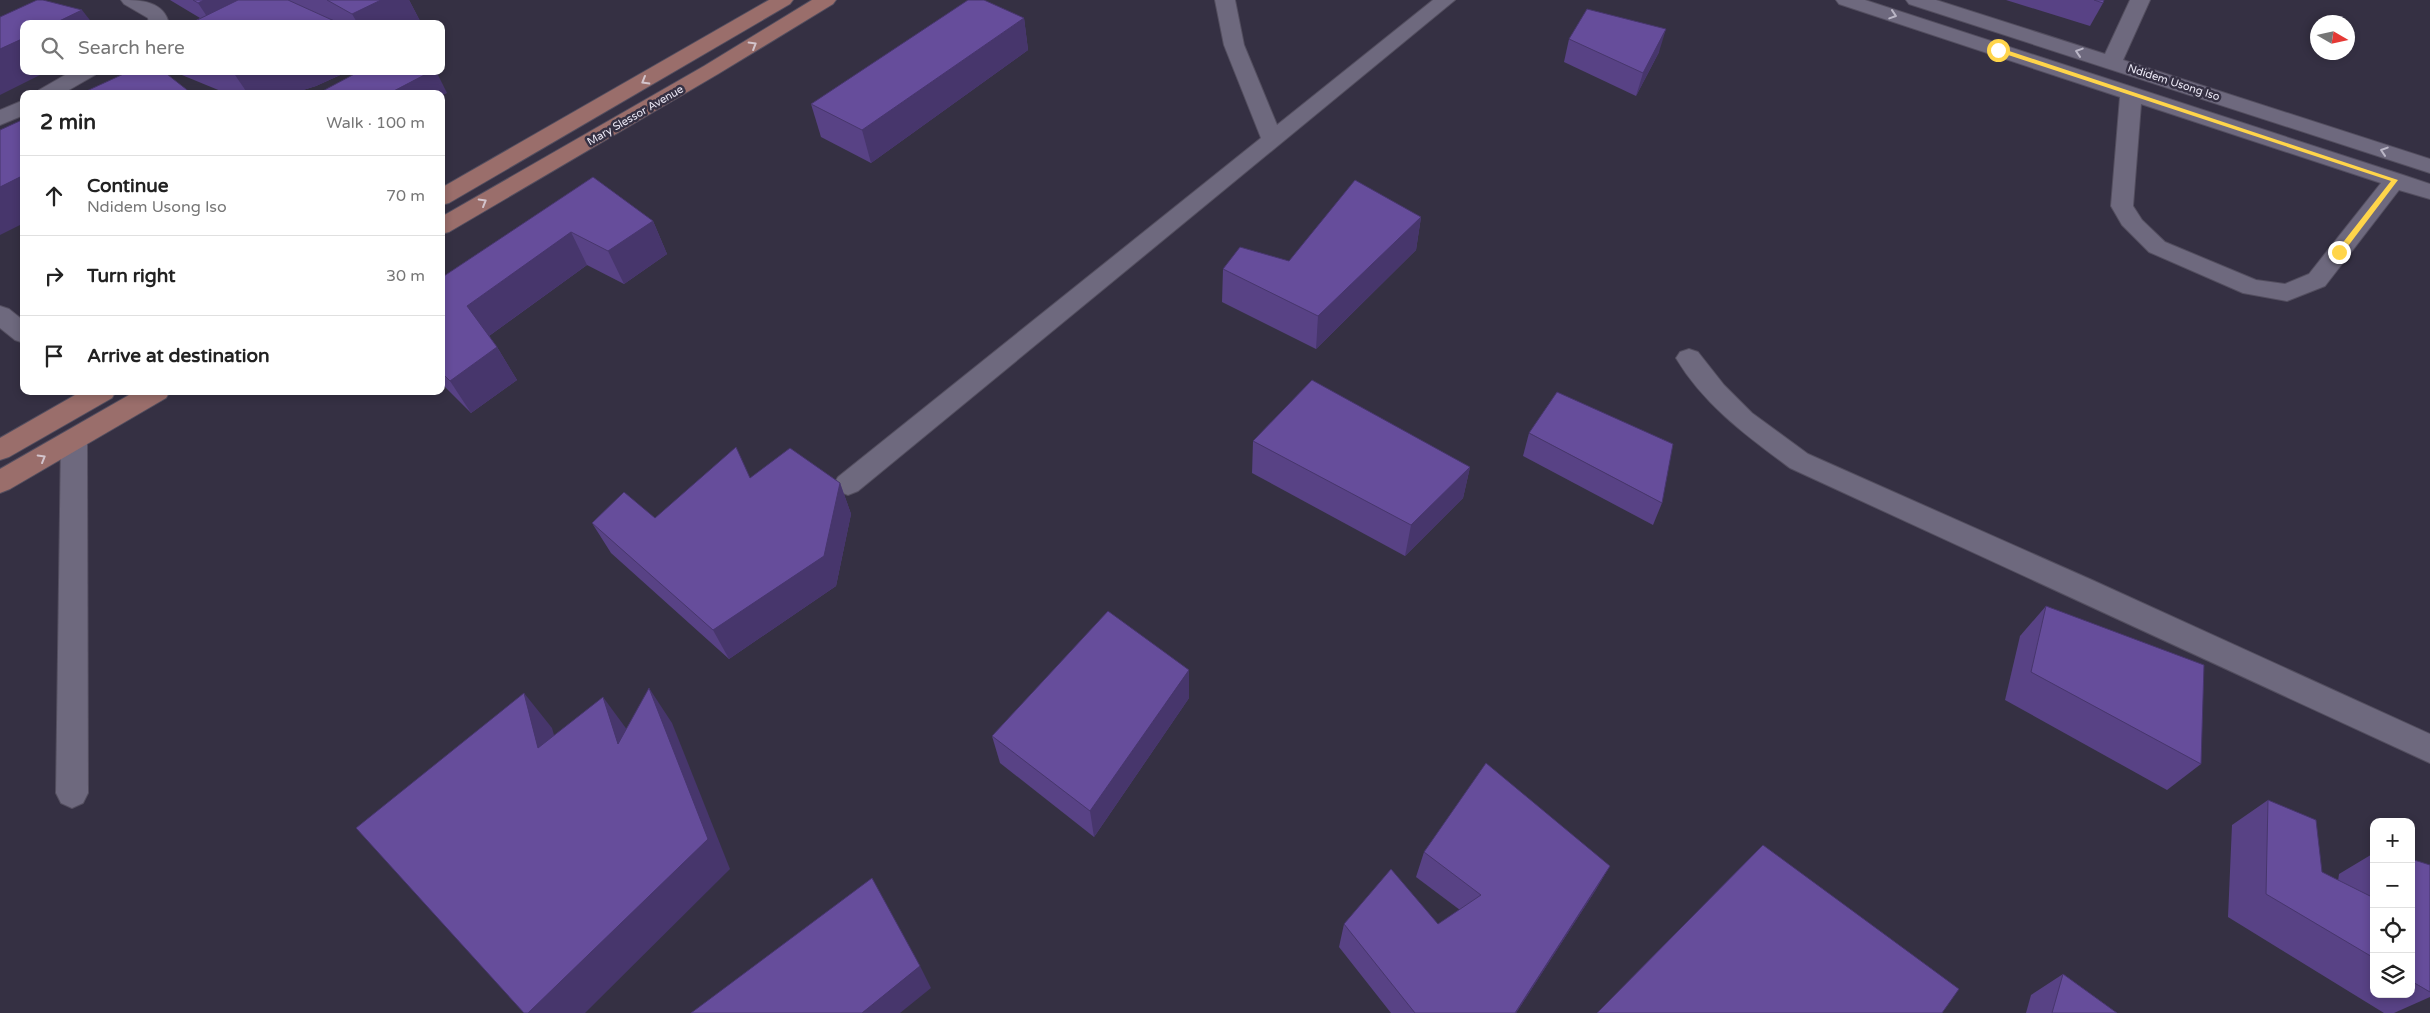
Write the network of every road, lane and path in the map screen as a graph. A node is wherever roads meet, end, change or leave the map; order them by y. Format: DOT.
graph roads {
  1 [pos="131,0"];
  2 [pos="782,0"];
  3 [pos="826,0"];
  4 [pos="1225,0"];
  5 [pos="1445,0"];
  6 [pos="1846,0"];
  7 [pos="1916,0"];
  8 [pos="2140,0"];
  9 [pos="158,20"];
  10 [pos="2112,62"];
  11 [pos="81,75"];
  12 [pos="53,90"];
  13 [pos="2131,93"];
  14 [pos="20,108"];
  15 [pos="0,118"];
  16 [pos="1273,140"];
  17 [pos="2430,166"];
  18 [pos="2395,180"];
  19 [pos="2430,192"];
  20 [pos="445,196"];
  21 [pos="445,225"];
  22 [pos="0,315"];
  23 [pos="20,331"];
  24 [pos="1689,358"];
  25 [pos="96,395"];
  26 [pos="150,395"];
  27 [pos="74,440"];
  28 [pos="0,450"];
  29 [pos="0,482"];
  30 [pos="848,484"];
  31 [pos="2430,750"];
  32 [pos="72,793"];
  1 -- 9 [label="street"];
  2 -- 20 [label="main road, Mary Slessor Avenue, one-way"];
  21 -- 3 [label="main road, Mary Slessor Avenue, one-way"];
  4 -- 16 [label="street"];
  5 -- 16 [label="street"];
  6 -- 13 [label="street, Ndidem Usong Iso, one-way"];
  10 -- 7 [label="street, Ndidem Usong Iso, one-way"];
  8 -- 10 [label="street"];
  17 -- 10 [label="street, Ndidem Usong Iso, one-way"];
  11 -- 12 [label="street"];
  13 -- 18 [label="street, Ndidem Usong Iso"];
  13 -- 18 [label="street"];
  14 -- 15 [label="street"];
  16 -- 30 [label="street"];
  18 -- 19 [label="street, Ndidem Usong Iso"];
  22 -- 23 [label="street"];
  24 -- 31 [label="street"];
  25 -- 28 [label="main road"];
  26 -- 27 [label="main road"];
  29 -- 27 [label="main road, one-way"];
  27 -- 32 [label="street"];
}
